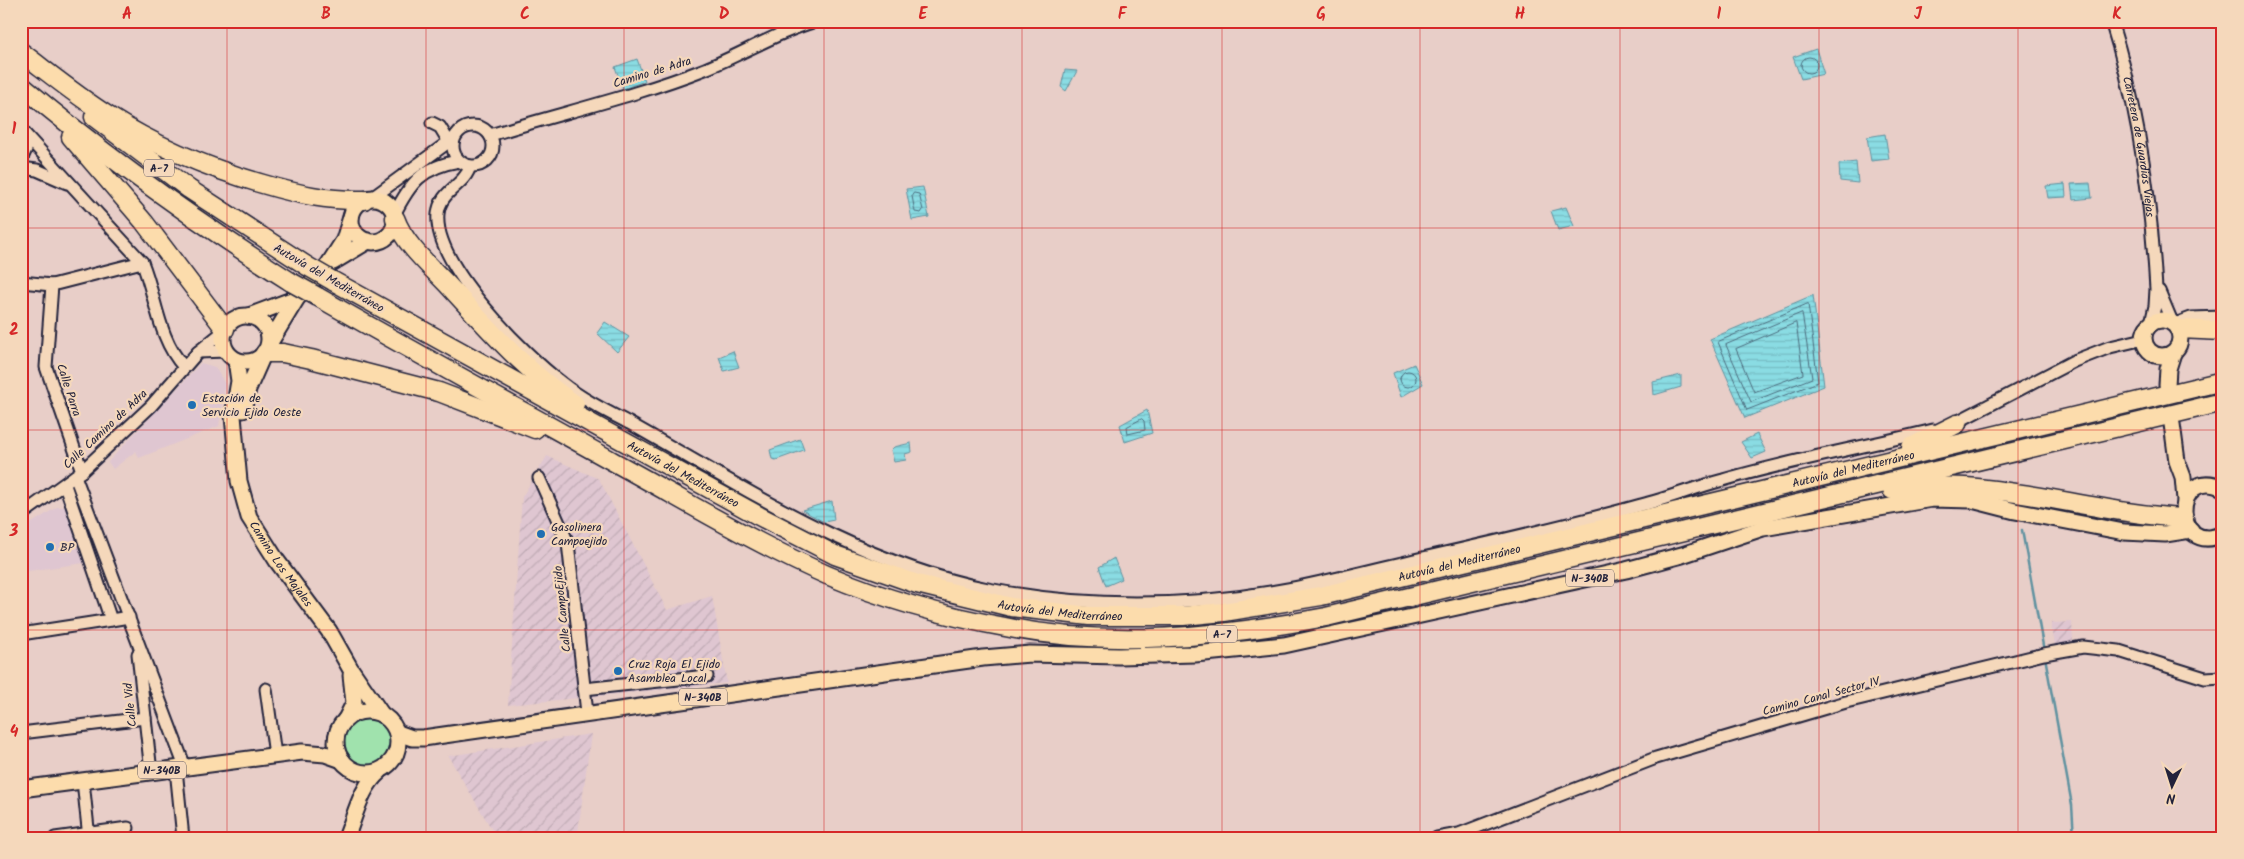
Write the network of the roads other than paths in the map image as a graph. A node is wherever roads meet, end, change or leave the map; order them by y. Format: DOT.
graph roads {
  1 [pos="816,21"];
  2 [pos="2111,21"];
  3 [pos="21,52"];
  4 [pos="21,56"];
  5 [pos="22,85"];
  6 [pos="432,124"];
  7 [pos="23,132"];
  8 [pos="490,135"];
  9 [pos="451,140"];
  10 [pos="21,160"];
  11 [pos="459,160"];
  12 [pos="470,166"];
  13 [pos="21,168"];
  14 [pos="77,189"];
  15 [pos="368,199"];
  16 [pos="351,217"];
  17 [pos="395,217"];
  18 [pos="368,241"];
  19 [pos="142,262"];
  20 [pos="330,273"];
  21 [pos="2155,274"];
  22 [pos="21,282"];
  23 [pos="52,285"];
  24 [pos="294,290"];
  25 [pos="248,316"];
  26 [pos="2223,317"];
  27 [pos="2151,324"];
  28 [pos="2175,325"];
  29 [pos="224,330"];
  30 [pos="2223,331"];
  31 [pos="2144,339"];
  32 [pos="265,351"];
  33 [pos="198,352"];
  34 [pos="2173,353"];
  35 [pos="2154,354"];
  36 [pos="231,355"];
  37 [pos="184,367"];
  38 [pos="2223,381"];
  39 [pos="2223,402"];
  40 [pos="1957,424"];
  41 [pos="2172,424"];
  42 [pos="237,451"];
  43 [pos="1850,470"];
  44 [pos="2180,470"];
  45 [pos="79,474"];
  46 [pos="682,475"];
  47 [pos="539,478"];
  48 [pos="64,485"];
  49 [pos="2206,485"];
  50 [pos="2223,488"];
  51 [pos="671,493"];
  52 [pos="1817,499"];
  53 [pos="2185,500"];
  54 [pos="21,515"];
  55 [pos="2187,524"];
  56 [pos="2223,534"];
  57 [pos="129,617"];
  58 [pos="111,620"];
  59 [pos="21,634"];
  60 [pos="136,636"];
  61 [pos="350,668"];
  62 [pos="707,676"];
  63 [pos="2223,677"];
  64 [pos="266,689"];
  65 [pos="584,689"];
  66 [pos="587,713"];
  67 [pos="382,715"];
  68 [pos="145,718"];
  69 [pos="342,725"];
  70 [pos="21,733"];
  71 [pos="398,733"];
  72 [pos="424,738"];
  73 [pos="398,750"];
  74 [pos="302,752"];
  75 [pos="275,755"];
  76 [pos="346,765"];
  77 [pos="180,768"];
  78 [pos="380,771"];
  79 [pos="151,772"];
  80 [pos="83,781"];
  81 [pos="21,789"];
  82 [pos="360,797"];
  83 [pos="128,828"];
  84 [pos="89,835"];
  85 [pos="55,838"];
  86 [pos="183,838"];
  87 [pos="346,838"];
  88 [pos="1437,838"];
  1 -- 8 [label="street, Camino de Adra"];
  2 -- 21 [label="street, Carretera de Guardias Viejas"];
  3 -- 15 [label="highway"];
  4 -- 20 [label="highway, Autovía del Mediterráneo / A-7, bridge"];
  5 -- 24 [label="highway, Autovía del Mediterráneo / A-7"];
  5 -- 29 [label="highway"];
  6 -- 9 [label="street"];
  7 -- 10 [label="street"];
  7 -- 14 [label="street"];
  8 -- 9 [label="street"];
  8 -- 12 [label="street"];
  9 -- 11 [label="street"];
  9 -- 15 [label="street"];
  11 -- 12 [label="street"];
  11 -- 17 [label="street"];
  12 -- 40 [label="street"];
  13 -- 14 [label="street"];
  14 -- 19 [label="street"];
  15 -- 16 [label="main road"];
  15 -- 17 [label="main road"];
  16 -- 18 [label="main road"];
  16 -- 20 [label="main road"];
  17 -- 18 [label="main road"];
  17 -- 46 [label="highway"];
  18 -- 20 [label="main road"];
  19 -- 23 [label="street"];
  19 -- 37 [label="street"];
  20 -- 24 [label="main road"];
  20 -- 46 [label="highway, Autovía del Mediterráneo / A-7"];
  21 -- 27 [label="street, Carretera de Guardias Viejas"];
  21 -- 28 [label="street, Carretera de Guardias Viejas"];
  22 -- 23 [label="street"];
  23 -- 45 [label="street, Calle Parra"];
  24 -- 25 [label="main road"];
  24 -- 32 [label="main road, Camino Los Majales"];
  24 -- 51 [label="highway, Autovía del Mediterráneo / A-7, bridge"];
  25 -- 29 [label="main road"];
  25 -- 32 [label="main road"];
  26 -- 28 [label="street"];
  27 -- 28 [label="main road"];
  27 -- 31 [label="main road"];
  28 -- 30 [label="highway"];
  28 -- 34 [label="main road"];
  29 -- 33 [label="street, Calle Camino de Adra"];
  29 -- 36 [label="main road"];
  31 -- 35 [label="main road"];
  31 -- 40 [label="street"];
  32 -- 36 [label="main road"];
  32 -- 42 [label="main road, Camino Los Majales"];
  32 -- 51 [label="highway"];
  33 -- 36 [label="street"];
  33 -- 37 [label="street, Calle Camino de Adra"];
  34 -- 35 [label="main road"];
  34 -- 35 [label="main road"];
  36 -- 42 [label="main road, Camino Los Majales"];
  37 -- 45 [label="street, Calle Camino de Adra"];
  38 -- 43 [label="highway, Autovía del Mediterráneo / A-7"];
  39 -- 52 [label="highway, Autovía del Mediterráneo / A-7"];
  40 -- 43 [label="highway"];
  41 -- 44 [label="main road"];
  42 -- 61 [label="main road, Camino Los Majales"];
  43 -- 46 [label="highway, Autovía del Mediterráneo / A-7"];
  44 -- 49 [label="main road"];
  44 -- 53 [label="main road"];
  45 -- 48 [label="street, Calle Camino de Adra"];
  45 -- 57 [label="street, Calle Parra"];
  47 -- 65 [label="street, Calle CampoEjido"];
  48 -- 54 [label="street, Calle Camino de Adra"];
  48 -- 58 [label="street"];
  49 -- 50 [label="main road"];
  49 -- 53 [label="main road"];
  51 -- 52 [label="highway, Autovía del Mediterráneo / A-7"];
  52 -- 55 [label="highway"];
  53 -- 55 [label="main road"];
  55 -- 56 [label="main road"];
  55 -- 66 [label="main road, N-340B"];
  57 -- 58 [label="street"];
  57 -- 60 [label="street, Calle Parra"];
  58 -- 59 [label="street"];
  60 -- 68 [label="street, Calle Vid"];
  60 -- 77 [label="street, Calle Parra"];
  61 -- 67 [label="main road, Camino Los Majales"];
  61 -- 69 [label="main road"];
  62 -- 65 [label="street"];
  63 -- 88 [label="street, Camino Canal Sector IV"];
  64 -- 75 [label="street"];
  65 -- 66 [label="street, Calle CampoEjido"];
  66 -- 72 [label="main road, N-340B"];
  67 -- 69 [label="main road, N-340B"];
  67 -- 71 [label="main road"];
  68 -- 70 [label="street"];
  68 -- 79 [label="street, Calle Vid"];
  69 -- 74 [label="main road, N-340B"];
  69 -- 76 [label="main road"];
  71 -- 72 [label="main road, N-340B"];
  71 -- 73 [label="main road"];
  72 -- 73 [label="main road, N-340B"];
  73 -- 78 [label="main road, N-340B"];
  74 -- 75 [label="main road, N-340B"];
  74 -- 76 [label="main road, N-340B"];
  75 -- 77 [label="main road, N-340B"];
  76 -- 78 [label="main road, N-340B"];
  76 -- 82 [label="main road"];
  77 -- 79 [label="main road, N-340B"];
  77 -- 86 [label="street, Calle Parra"];
  78 -- 82 [label="main road"];
  79 -- 80 [label="main road, N-340B"];
  80 -- 81 [label="main road, N-340B"];
  80 -- 84 [label="street"];
  82 -- 87 [label="main road"];
  83 -- 84 [label="street"];
  84 -- 85 [label="street"];
}
